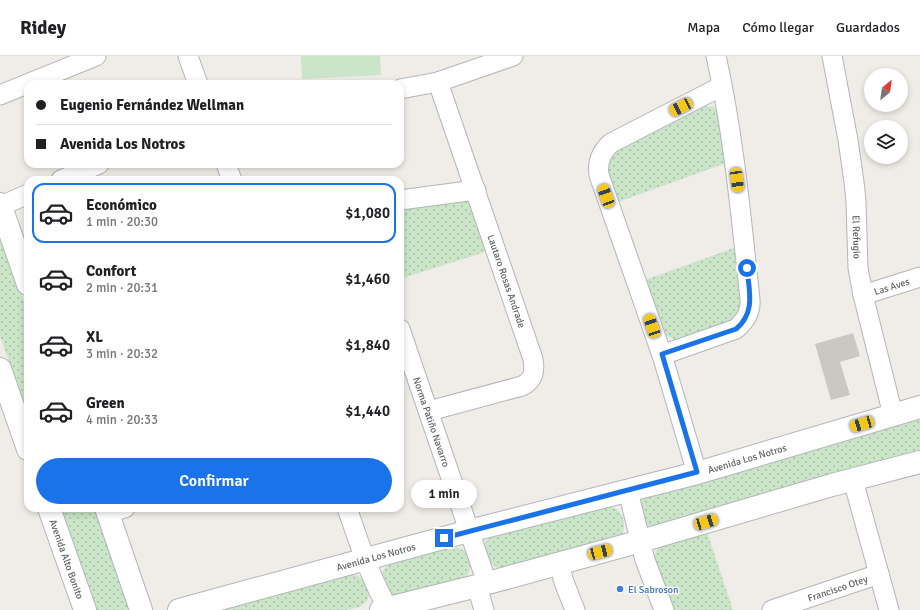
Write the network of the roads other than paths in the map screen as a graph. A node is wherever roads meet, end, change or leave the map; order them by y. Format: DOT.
graph roads {
  1 [pos="96,56"];
  2 [pos="188,56"];
  3 [pos="513,56"];
  4 [pos="716,56"];
  5 [pos="832,56"];
  6 [pos="38,80"];
  7 [pos="197,80"];
  8 [pos="438,82"];
  9 [pos="24,86"];
  10 [pos="722,86"];
  11 [pos="404,88"];
  12 [pos="0,96"];
  13 [pos="90,168"];
  14 [pos="70,176"];
  15 [pos="476,190"];
  16 [pos="24,196"];
  17 [pos="404,199"];
  18 [pos="0,205"];
  19 [pos="24,273"];
  20 [pos="920,277"];
  21 [pos="863,295"];
  22 [pos="404,340"];
  23 [pos="662,354"];
  24 [pos="0,369"];
  25 [pos="920,407"];
  26 [pos="6,408"];
  27 [pos="429,411"];
  28 [pos="892,415"];
  29 [pos="24,442"];
  30 [pos="920,462"];
  31 [pos="697,472"];
  32 [pos="853,480"];
  33 [pos="628,491"];
  34 [pos="50,512"];
  35 [pos="114,512"];
  36 [pos="348,512"];
  37 [pos="469,531"];
  38 [pos="640,541"];
  39 [pos="365,559"];
  40 [pos="559,564"];
  41 [pos="879,574"];
  42 [pos="482,584"];
  43 [pos="386,609"];
  44 [pos="85,610"];
  45 [pos="142,610"];
  46 [pos="179,610"];
  47 [pos="484,610"];
  48 [pos="575,610"];
  49 [pos="664,610"];
  50 [pos="772,610"];
  51 [pos="889,610"];
  1 -- 6 [label="street"];
  2 -- 7 [label="street"];
  3 -- 8 [label="street"];
  4 -- 10 [label="street"];
  5 -- 21 [label="street, El Refugio"];
  8 -- 11 [label="street"];
  8 -- 15 [label="street, Lautaro Rosas Andrade"];
  9 -- 12 [label="street"];
  10 -- 23 [label="street"];
  10 -- 23 [label="street"];
  13 -- 14 [label="street"];
  15 -- 17 [label="street"];
  15 -- 27 [label="street, Lautaro Rosas Andrade"];
  16 -- 18 [label="street"];
  18 -- 19 [label="street"];
  20 -- 21 [label="street, Las Aves"];
  21 -- 28 [label="street, El Refugio"];
  22 -- 27 [label="street, Norma Patiño Navarro"];
  23 -- 31 [label="street"];
  24 -- 26 [label="street"];
  25 -- 28 [label="street, Avenida Los Notros"];
  26 -- 29 [label="street"];
  27 -- 37 [label="street, Norma Patiño Navarro"];
  28 -- 31 [label="street, Avenida Los Notros"];
  30 -- 32 [label="street"];
  31 -- 33 [label="street, Avenida Los Notros"];
  32 -- 38 [label="street"];
  32 -- 41 [label="street"];
  33 -- 37 [label="street, Avenida Los Notros"];
  33 -- 38 [label="street"];
  34 -- 44 [label="street, Avenida Alto Bonito"];
  35 -- 45 [label="street"];
  36 -- 39 [label="street"];
  37 -- 39 [label="street, Avenida Los Notros"];
  37 -- 42 [label="street, Norma Patiño Navarro"];
  38 -- 40 [label="street"];
  38 -- 49 [label="street"];
  39 -- 43 [label="street"];
  39 -- 46 [label="street, Avenida Los Notros"];
  40 -- 42 [label="street"];
  40 -- 48 [label="street"];
  41 -- 50 [label="street, Francisco Otey"];
  41 -- 51 [label="street"];
  42 -- 43 [label="street"];
  42 -- 47 [label="street, Norma Patiño Navarro"];
}
